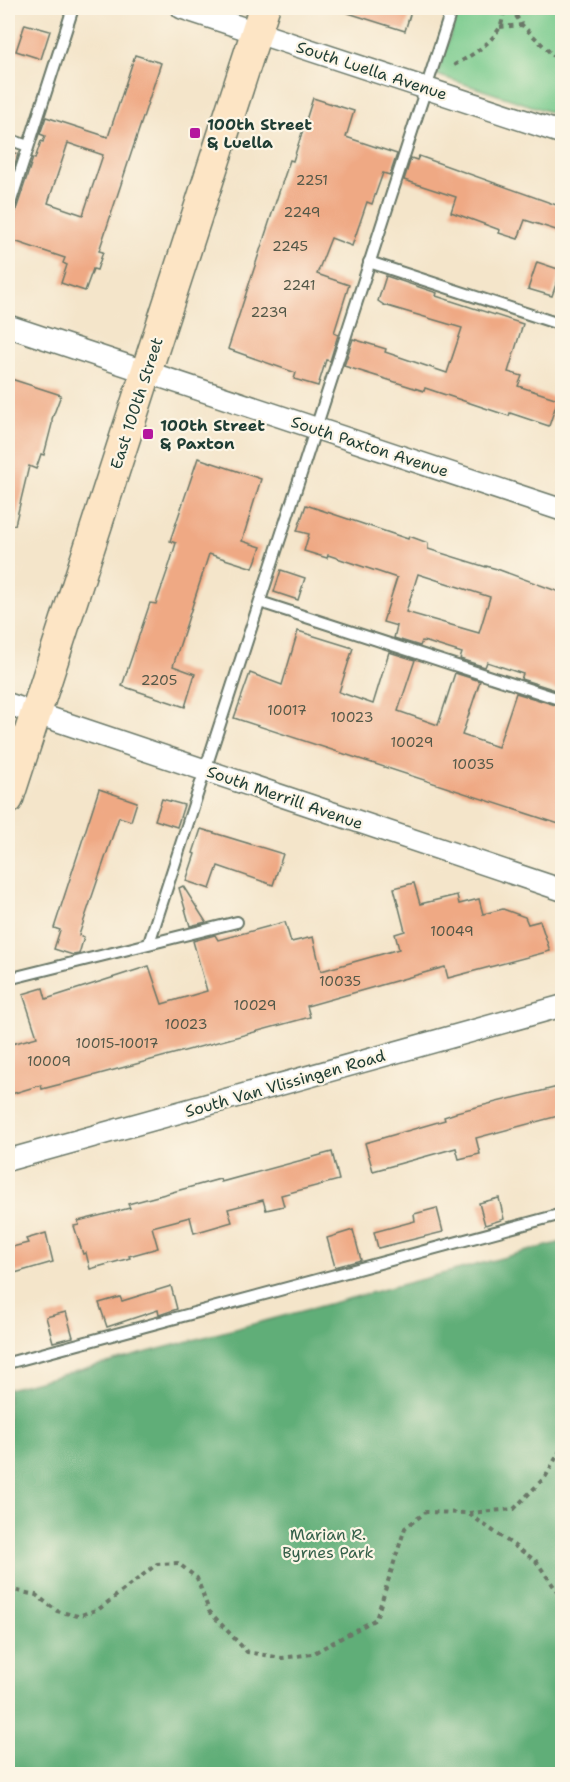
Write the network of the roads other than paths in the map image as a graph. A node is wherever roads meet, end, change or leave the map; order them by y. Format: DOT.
graph roads {
  1 [pos="73,8"];
  2 [pos="182,8"];
  3 [pos="452,8"];
  4 [pos="261,20"];
  5 [pos="426,88"];
  6 [pos="562,133"];
  7 [pos="8,139"];
  8 [pos="28,146"];
  9 [pos="8,210"];
  10 [pos="369,262"];
  11 [pos="562,325"];
  12 [pos="8,326"];
  13 [pos="146,373"];
  14 [pos="316,428"];
  15 [pos="562,510"];
  16 [pos="260,602"];
  17 [pos="562,700"];
  18 [pos="8,704"];
  19 [pos="35,714"];
  20 [pos="206,770"];
  21 [pos="8,799"];
  22 [pos="562,890"];
  23 [pos="237,922"];
  24 [pos="149,943"];
  25 [pos="8,979"];
  26 [pos="562,1006"];
  27 [pos="8,1160"];
  28 [pos="562,1214"];
  29 [pos="8,1363"];
  1 -- 8 [label="lane"];
  2 -- 4 [label="street, South Luella Avenue"];
  3 -- 5 [label="lane"];
  4 -- 5 [label="street, South Luella Avenue"];
  4 -- 13 [label="main road, East 100th Street"];
  5 -- 6 [label="street, South Luella Avenue"];
  5 -- 10 [label="lane"];
  7 -- 8 [label="lane"];
  8 -- 9 [label="lane"];
  10 -- 11 [label="lane"];
  10 -- 14 [label="lane"];
  12 -- 13 [label="street, South Paxton Avenue"];
  13 -- 14 [label="street, South Paxton Avenue"];
  13 -- 19 [label="main road, East 100th Street"];
  14 -- 15 [label="street, South Paxton Avenue"];
  14 -- 16 [label="lane"];
  16 -- 17 [label="lane"];
  16 -- 20 [label="lane"];
  18 -- 19 [label="street, South Merrill Avenue"];
  19 -- 20 [label="street, South Merrill Avenue"];
  19 -- 21 [label="main road, East 100th Street"];
  20 -- 22 [label="street, South Merrill Avenue"];
  20 -- 24 [label="lane"];
  23 -- 24 [label="lane"];
  24 -- 25 [label="lane"];
  26 -- 27 [label="street, South Van Vlissingen Road"];
  28 -- 29 [label="lane"];
}
